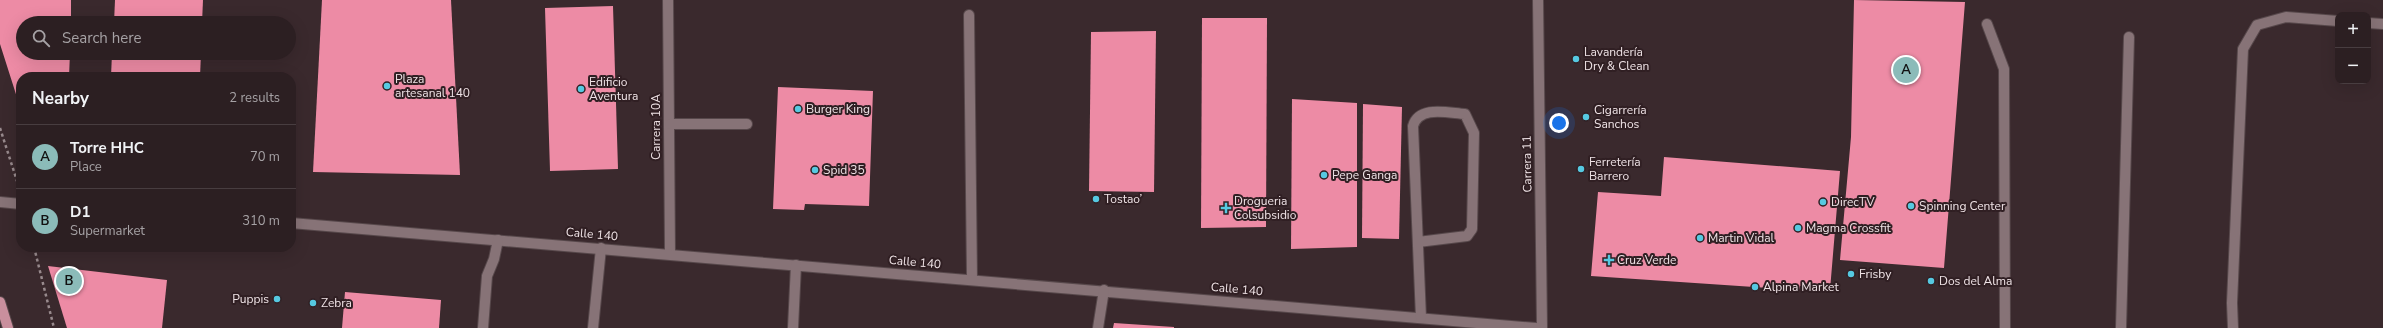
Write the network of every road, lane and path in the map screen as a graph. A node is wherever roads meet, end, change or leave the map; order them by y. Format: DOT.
graph roads {
  1 [pos="668,0"];
  2 [pos="1538,0"];
  3 [pos="968,15"];
  4 [pos="2335,21"];
  5 [pos="2371,23"];
  6 [pos="1987,24"];
  7 [pos="2383,24"];
  8 [pos="2129,36"];
  9 [pos="670,124"];
  10 [pos="747,124"];
  11 [pos="0,128"];
  12 [pos="16,179"];
  13 [pos="0,202"];
  14 [pos="16,204"];
  15 [pos="296,223"];
  16 [pos="498,240"];
  17 [pos="1418,242"];
  18 [pos="601,248"];
  19 [pos="35,252"];
  20 [pos="670,254"];
  21 [pos="796,265"];
  22 [pos="972,280"];
  23 [pos="1104,290"];
  24 [pos="0,302"];
  25 [pos="1421,318"];
  26 [pos="8,328"];
  27 [pos="54,328"];
  28 [pos="483,328"];
  29 [pos="593,328"];
  30 [pos="793,328"];
  31 [pos="1098,328"];
  32 [pos="1536,328"];
  33 [pos="1542,328"];
  34 [pos="2005,328"];
  35 [pos="2121,328"];
  36 [pos="2233,328"];
  1 -- 9 [label="street, Carrera 10A"];
  2 -- 33 [label="street, Carrera 11"];
  3 -- 22 [label="street"];
  4 -- 36 [label="street"];
  5 -- 7 [label="street"];
  6 -- 34 [label="street"];
  8 -- 35 [label="street"];
  9 -- 10 [label="street"];
  9 -- 20 [label="street, Carrera 10A"];
  11 -- 12 [label="path"];
  13 -- 14 [label="street"];
  15 -- 16 [label="street, Calle 140"];
  16 -- 18 [label="street, Calle 140"];
  16 -- 28 [label="street"];
  17 -- 17 [label="street"];
  17 -- 25 [label="street"];
  18 -- 20 [label="street, Calle 140"];
  18 -- 29 [label="street"];
  19 -- 27 [label="path"];
  20 -- 21 [label="street, Calle 140"];
  21 -- 22 [label="street, Calle 140"];
  21 -- 30 [label="street"];
  22 -- 23 [label="street, Calle 140"];
  23 -- 25 [label="street, Calle 140"];
  23 -- 31 [label="street"];
  24 -- 26 [label="main road"];
  25 -- 32 [label="street, Calle 140"];
}
